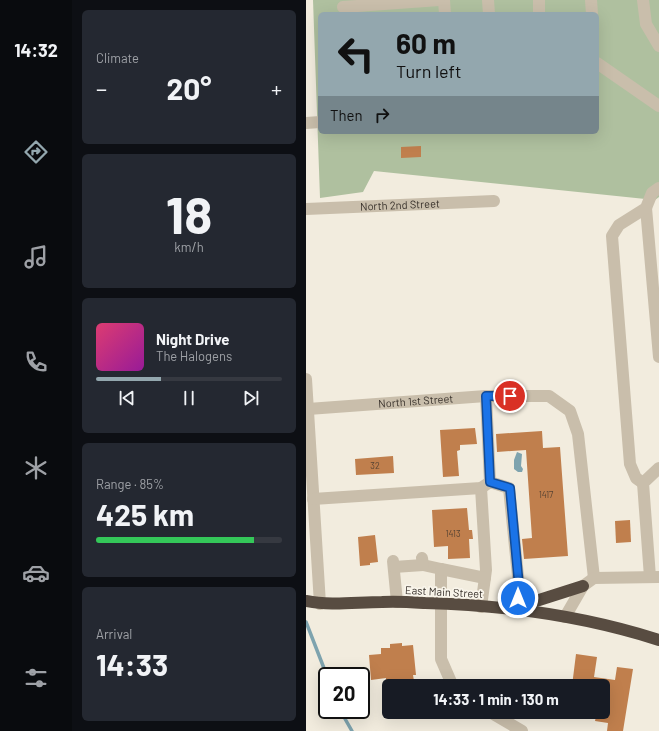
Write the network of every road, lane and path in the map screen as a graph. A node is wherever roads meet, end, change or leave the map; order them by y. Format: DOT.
graph roads {
  1 [pos="439,0"];
  2 [pos="444,0"];
  3 [pos="488,0"];
  4 [pos="539,0"];
  5 [pos="591,0"];
  6 [pos="643,0"];
  7 [pos="343,7"];
  8 [pos="445,12"];
  9 [pos="489,12"];
  10 [pos="540,12"];
  11 [pos="592,12"];
  12 [pos="659,46"];
  13 [pos="599,64"];
  14 [pos="659,106"];
  15 [pos="318,122"];
  16 [pos="306,123"];
  17 [pos="659,188"];
  18 [pos="494,201"];
  19 [pos="646,208"];
  20 [pos="306,209"];
  21 [pos="659,357"];
  22 [pos="306,379"];
  23 [pos="486,396"];
  24 [pos="308,409"];
  25 [pos="659,468"];
  26 [pos="644,483"];
  27 [pos="486,485"];
  28 [pos="313,498"];
  29 [pos="440,569"];
  30 [pos="654,577"];
  31 [pos="485,578"];
  32 [pos="594,578"];
  33 [pos="583,586"];
  34 [pos="306,601"];
  35 [pos="397,602"];
  36 [pos="442,603"];
  37 [pos="320,604"];
  38 [pos="481,607"];
  39 [pos="514,608"];
  40 [pos="306,609"];
  41 [pos="565,617"];
  42 [pos="659,640"];
  43 [pos="450,679"];
  44 [pos="502,719"];
  45 [pos="522,731"];
  1 -- 7 [label="street"];
  2 -- 8 [label="street"];
  3 -- 9 [label="street"];
  4 -- 10 [label="street"];
  5 -- 11 [label="street"];
  6 -- 12 [label="street"];
  13 -- 14 [label="street"];
  15 -- 16 [label="street"];
  17 -- 19 [label="street"];
  18 -- 20 [label="street, North 2nd Street"];
  19 -- 21 [label="street"];
  19 -- 26 [label="street"];
  22 -- 24 [label="street"];
  23 -- 24 [label="street, North 1st Street"];
  23 -- 27 [label="street"];
  23 -- 32 [label="street, North 1st Street"];
  24 -- 28 [label="street"];
  25 -- 26 [label="street"];
  26 -- 30 [label="street"];
  27 -- 28 [label="street"];
  27 -- 31 [label="street"];
  27 -- 39 [label="street"];
  28 -- 37 [label="street"];
  29 -- 31 [label="street"];
  29 -- 35 [label="street"];
  29 -- 36 [label="street"];
  30 -- 32 [label="street"];
  31 -- 38 [label="street"];
  32 -- 33 [label="street"];
  33 -- 39 [label="highway"];
  33 -- 41 [label="street"];
  34 -- 37 [label="highway, East Main Street"];
  35 -- 36 [label="highway, East Main Street"];
  35 -- 37 [label="highway, East Main Street"];
  36 -- 38 [label="highway, East Main Street"];
  36 -- 43 [label="street"];
  37 -- 40 [label="highway, East Main Street"];
  38 -- 39 [label="highway, East Main Street"];
  39 -- 41 [label="highway, East Main Street"];
  41 -- 42 [label="highway, East Main Street"];
  44 -- 45 [label="street"];
}
